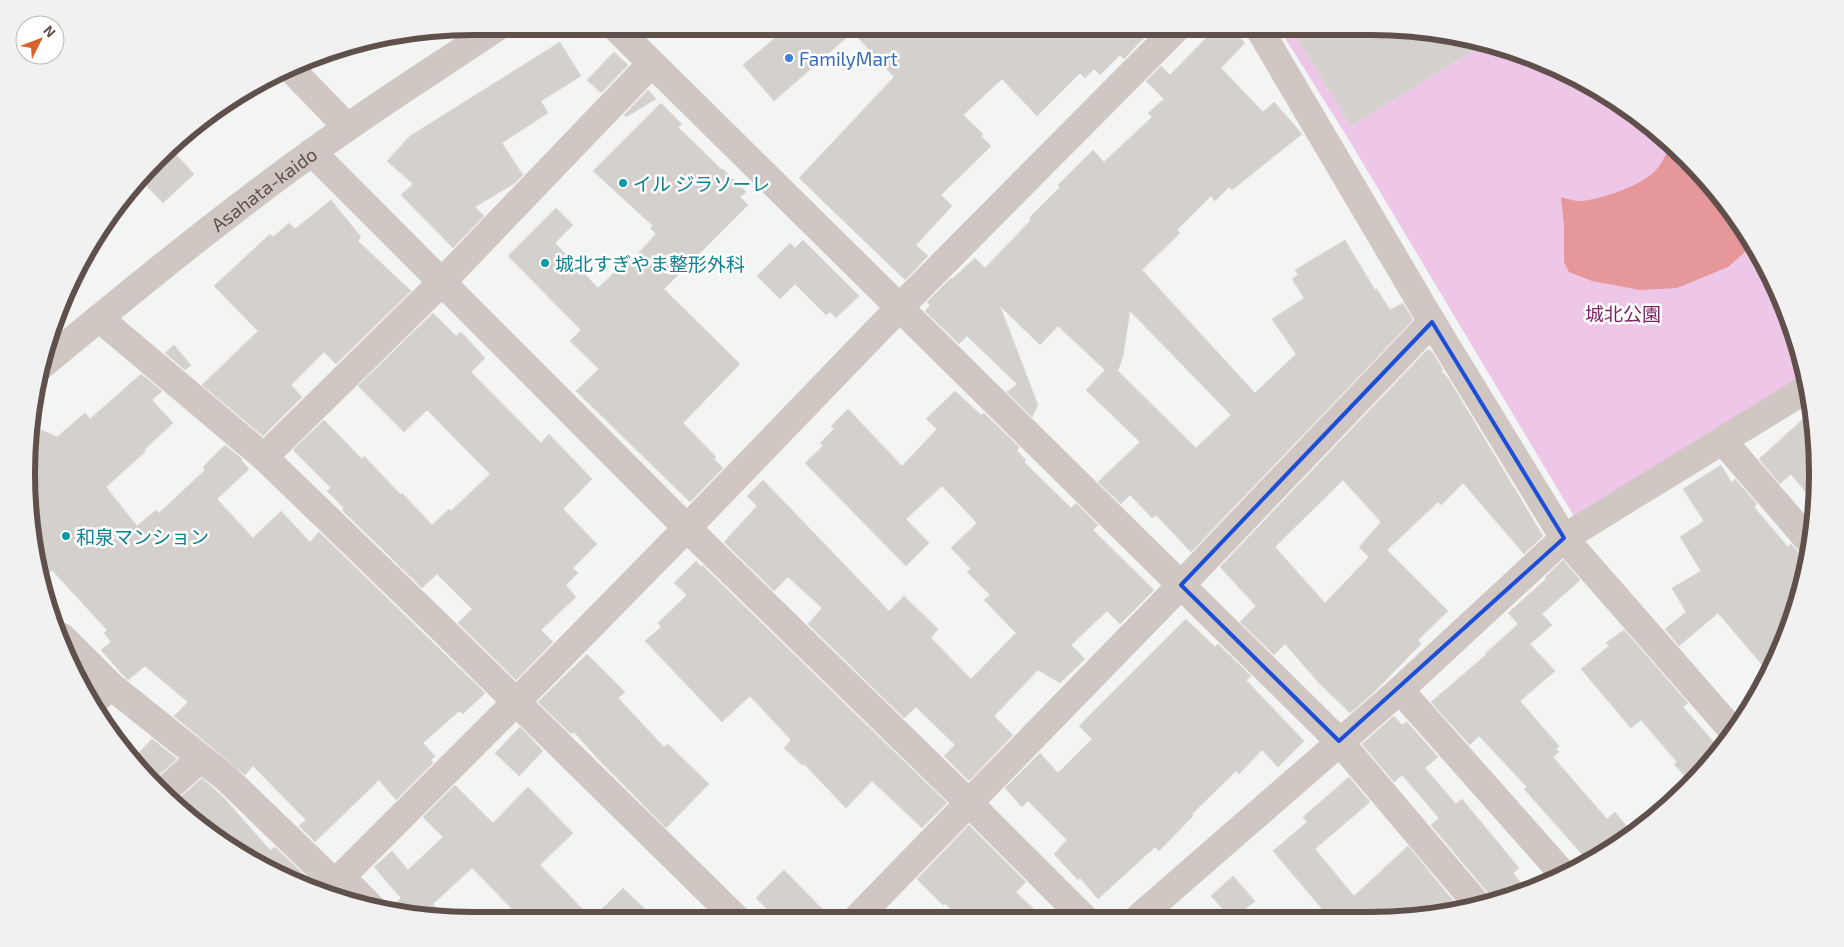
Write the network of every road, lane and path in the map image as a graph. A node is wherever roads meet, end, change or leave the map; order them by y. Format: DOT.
graph roads {
  1 [pos="485,35"];
  2 [pos="623,35"];
  3 [pos="1170,35"];
  4 [pos="1263,35"];
  5 [pos="651,64"];
  6 [pos="295,73"];
  7 [pos="347,127"];
  8 [pos="312,152"];
  9 [pos="441,283"];
  10 [pos="900,307"];
  11 [pos="99,318"];
  12 [pos="1432,322"];
  13 [pos="51,358"];
  14 [pos="1802,392"];
  15 [pos="1722,441"];
  16 [pos="264,457"];
  17 [pos="687,528"];
  18 [pos="1804,536"];
  19 [pos="1564,538"];
  20 [pos="1181,585"];
  21 [pos="74,653"];
  22 [pos="1400,690"];
  23 [pos="103,694"];
  24 [pos="515,703"];
  25 [pos="1728,726"];
  26 [pos="1340,741"];
  27 [pos="201,758"];
  28 [pos="167,788"];
  29 [pos="969,803"];
  30 [pos="1559,869"];
  31 [pos="334,884"];
  32 [pos="350,894"];
  33 [pos="1473,900"];
  34 [pos="730,912"];
  35 [pos="863,912"];
  36 [pos="1078,912"];
  37 [pos="1145,912"];
  1 -- 7 [label="street, Asahata-kaido"];
  2 -- 5 [label="street"];
  3 -- 10 [label="street"];
  4 -- 12 [label="street"];
  5 -- 9 [label="street"];
  5 -- 10 [label="street"];
  6 -- 7 [label="street"];
  7 -- 8 [label="street, Asahata-kaido"];
  8 -- 9 [label="street"];
  8 -- 11 [label="street, Asahata-kaido"];
  9 -- 16 [label="street"];
  9 -- 17 [label="street"];
  10 -- 17 [label="street"];
  10 -- 20 [label="street"];
  11 -- 13 [label="street, Asahata-kaido"];
  11 -- 16 [label="street"];
  12 -- 19 [label="street"];
  12 -- 20 [label="street"];
  14 -- 15 [label="street"];
  15 -- 18 [label="street"];
  15 -- 19 [label="street"];
  16 -- 24 [label="street"];
  17 -- 24 [label="street"];
  17 -- 29 [label="street"];
  19 -- 22 [label="street"];
  19 -- 25 [label="street"];
  20 -- 26 [label="street"];
  20 -- 29 [label="street"];
  21 -- 23 [label="street"];
  22 -- 26 [label="street"];
  22 -- 30 [label="street"];
  23 -- 27 [label="street"];
  24 -- 31 [label="street"];
  24 -- 34 [label="street"];
  26 -- 33 [label="street"];
  26 -- 37 [label="street"];
  27 -- 28 [label="street"];
  27 -- 31 [label="street"];
  29 -- 35 [label="street"];
  29 -- 36 [label="street"];
  31 -- 32 [label="street"];
}
